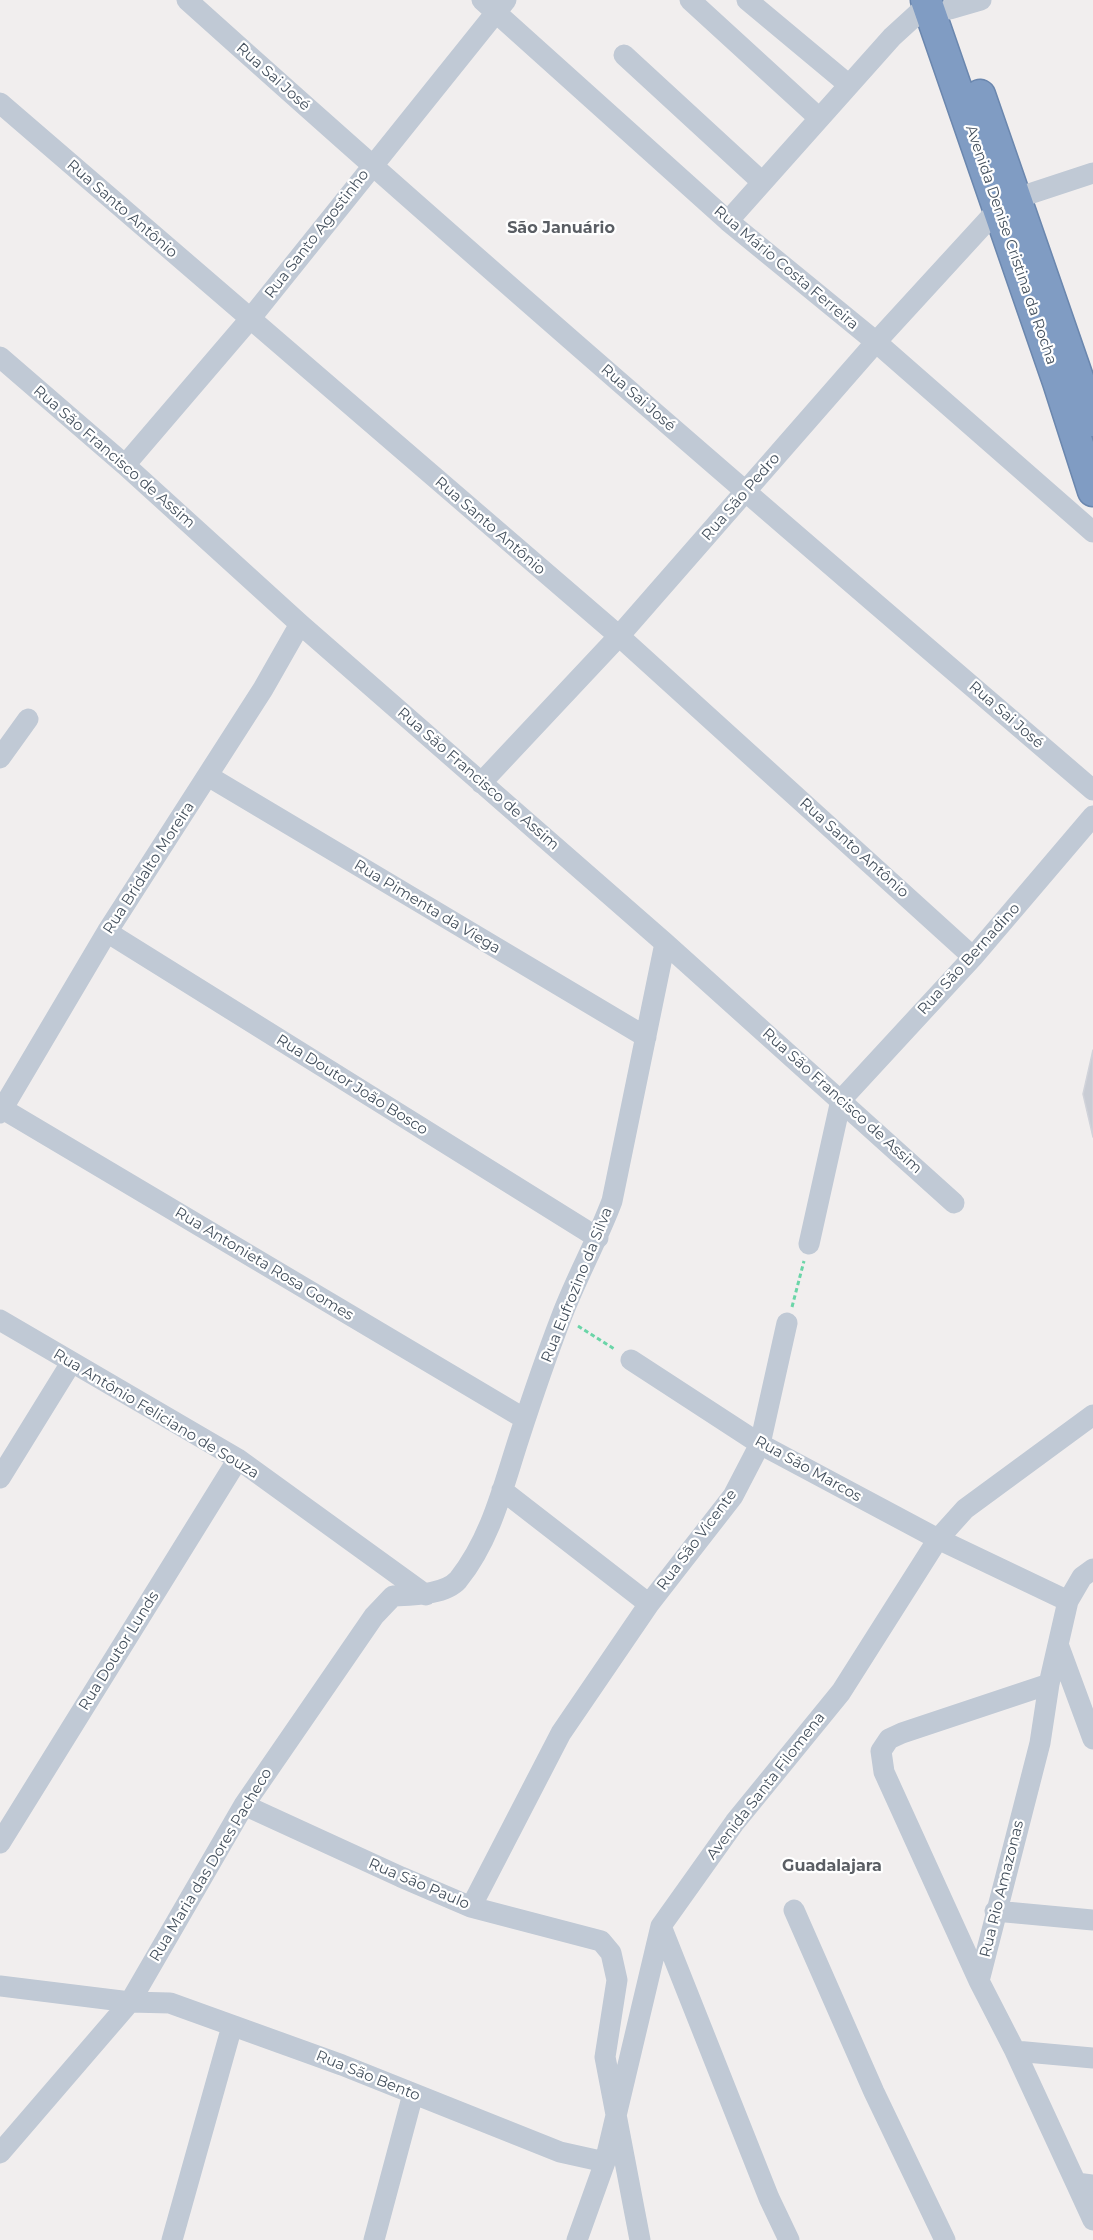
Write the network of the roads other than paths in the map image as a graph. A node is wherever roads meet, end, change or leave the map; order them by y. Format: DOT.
graph roads {
  1 [pos="187,0"];
  2 [pos="690,0"];
  3 [pos="747,0"];
  4 [pos="981,0"];
  5 [pos="937,3"];
  6 [pos="495,4"];
  7 [pos="624,55"];
  8 [pos="849,85"];
  9 [pos="0,103"];
  10 [pos="819,118"];
  11 [pos="371,166"];
  12 [pos="1093,173"];
  13 [pos="762,182"];
  14 [pos="1007,203"];
  15 [pos="728,221"];
  16 [pos="250,319"];
  17 [pos="876,342"];
  18 [pos="0,357"];
  19 [pos="1086,373"];
  20 [pos="1093,421"];
  21 [pos="125,465"];
  22 [pos="1093,491"];
  23 [pos="745,492"];
  24 [pos="1093,532"];
  25 [pos="300,624"];
  26 [pos="619,636"];
  27 [pos="28,718"];
  28 [pos="0,758"];
  29 [pos="208,776"];
  30 [pos="481,783"];
  31 [pos="1093,790"];
  32 [pos="1093,816"];
  33 [pos="107,932"];
  34 [pos="665,943"];
  35 [pos="973,957"];
  36 [pos="646,1037"];
  37 [pos="841,1100"];
  38 [pos="1,1111"];
  39 [pos="954,1203"];
  40 [pos="598,1238"];
  41 [pos="809,1244"];
  42 [pos="0,1320"];
  43 [pos="787,1323"];
  44 [pos="631,1360"];
  45 [pos="70,1363"];
  46 [pos="1093,1415"];
  47 [pos="525,1419"];
  48 [pos="760,1444"];
  49 [pos="238,1459"];
  50 [pos="0,1478"];
  51 [pos="502,1490"];
  52 [pos="938,1539"];
  53 [pos="1093,1569"];
  54 [pos="426,1595"];
  55 [pos="1068,1601"];
  56 [pos="649,1604"];
  57 [pos="1059,1647"];
  58 [pos="1049,1684"];
  59 [pos="1093,1739"];
  60 [pos="244,1805"];
  61 [pos="0,1843"];
  62 [pos="471,1907"];
  63 [pos="794,1910"];
  64 [pos="995,1911"];
  65 [pos="1093,1920"];
  66 [pos="661,1926"];
  67 [pos="979,1981"];
  68 [pos="0,1986"];
  69 [pos="130,2002"];
  70 [pos="232,2026"];
  71 [pos="1015,2051"];
  72 [pos="1093,2058"];
  73 [pos="413,2094"];
  74 [pos="617,2110"];
  75 [pos="0,2154"];
  76 [pos="605,2162"];
  77 [pos="1084,2184"];
  78 [pos="1093,2220"];
  79 [pos="172,2240"];
  80 [pos="374,2240"];
  81 [pos="578,2240"];
  82 [pos="640,2240"];
  83 [pos="789,2240"];
  84 [pos="945,2240"];
  1 -- 11 [label="street, Rua Sai José"];
  2 -- 10 [label="street"];
  3 -- 8 [label="street"];
  4 -- 5 [label="street"];
  5 -- 8 [label="street"];
  5 -- 14 [label="highway, Avenida Denise Cristina da Rocha"];
  6 -- 11 [label="street, Rua Santo Agostinho"];
  6 -- 15 [label="street, Rua Mário Costa Ferreira"];
  7 -- 13 [label="street"];
  8 -- 10 [label="street"];
  9 -- 16 [label="street, Rua Santo Antônio"];
  10 -- 13 [label="street"];
  11 -- 16 [label="street, Rua Santo Agostinho"];
  11 -- 23 [label="street, Rua Sai José"];
  12 -- 14 [label="street"];
  13 -- 15 [label="street"];
  14 -- 17 [label="street, Rua São Pedro"];
  14 -- 19 [label="highway, Avenida Denise Cristina da Rocha"];
  14 -- 22 [label="highway, Avenida Denise Cristina da Rocha"];
  15 -- 17 [label="street, Rua Mário Costa Ferreira"];
  16 -- 21 [label="street, Rua Santo Agostinho"];
  16 -- 26 [label="street, Rua Santo Antônio"];
  17 -- 23 [label="street, Rua São Pedro"];
  17 -- 24 [label="street, Rua Mário Costa Ferreira"];
  18 -- 21 [label="street, Rua São Francisco de Assim"];
  19 -- 20 [label="highway, Avenida Denise Cristina da Rocha"];
  21 -- 25 [label="street, Rua São Francisco de Assim"];
  23 -- 26 [label="street, Rua São Pedro"];
  23 -- 31 [label="street, Rua Sai José"];
  25 -- 29 [label="street, Rua Bridalto Moreira"];
  25 -- 30 [label="street, Rua São Francisco de Assim"];
  26 -- 30 [label="street, Rua São Pedro"];
  26 -- 35 [label="street, Rua Santo Antônio"];
  27 -- 28 [label="street"];
  29 -- 33 [label="street, Rua Bridalto Moreira"];
  29 -- 36 [label="street, Rua Pimenta da Viega"];
  30 -- 34 [label="street, Rua São Francisco de Assim"];
  32 -- 35 [label="street, Rua São Bernadino"];
  33 -- 38 [label="street, Rua Bridalto Moreira"];
  33 -- 40 [label="street, Rua Doutor João Bosco"];
  34 -- 36 [label="street, Rua Eufrozino da Silva"];
  34 -- 37 [label="street, Rua São Francisco de Assim"];
  35 -- 37 [label="street, Rua São Bernadino"];
  36 -- 40 [label="street, Rua Eufrozino da Silva"];
  37 -- 39 [label="street, Rua São Francisco de Assim"];
  37 -- 41 [label="street"];
  38 -- 47 [label="street, Rua Antonieta Rosa Gomes"];
  40 -- 47 [label="street, Rua Eufrozino da Silva"];
  42 -- 45 [label="street, Rua Antônio Feliciano de Souza"];
  43 -- 48 [label="street, Rua São Vicente"];
  44 -- 48 [label="street, Rua São Marcos"];
  45 -- 49 [label="street, Rua Antônio Feliciano de Souza"];
  45 -- 50 [label="street"];
  46 -- 52 [label="street, Avenida Santa Filomena"];
  47 -- 51 [label="street, Rua Eufrozino da Silva"];
  48 -- 52 [label="street, Rua São Marcos"];
  48 -- 56 [label="street, Rua São Vicente"];
  49 -- 54 [label="street, Rua Antônio Feliciano de Souza"];
  49 -- 61 [label="street, Rua Doutor Lunds"];
  51 -- 54 [label="street, Rua Eufrozino da Silva"];
  51 -- 56 [label="street"];
  52 -- 55 [label="street, Rua São Marcos"];
  52 -- 66 [label="street, Avenida Santa Filomena"];
  53 -- 55 [label="street, Rua Rio Amazonas"];
  54 -- 60 [label="street, Rua Maria das Dores Pacheco"];
  55 -- 57 [label="street, Rua Rio Amazonas"];
  56 -- 62 [label="street, Rua São Vicente"];
  57 -- 58 [label="street, Rua Rio Amazonas"];
  57 -- 59 [label="street"];
  58 -- 64 [label="street, Rua Rio Amazonas"];
  58 -- 67 [label="street"];
  60 -- 62 [label="street, Rua São Paulo"];
  60 -- 69 [label="street, Rua Maria das Dores Pacheco"];
  62 -- 74 [label="street, Rua São Paulo"];
  63 -- 84 [label="street"];
  64 -- 65 [label="street"];
  64 -- 67 [label="street, Rua Rio Amazonas"];
  66 -- 74 [label="street, Avenida Santa Filomena"];
  66 -- 83 [label="street"];
  67 -- 71 [label="street"];
  68 -- 69 [label="street, Rua São Bento"];
  69 -- 70 [label="street, Rua São Bento"];
  69 -- 75 [label="street, Rua Maria das Dores Pacheco"];
  70 -- 73 [label="street, Rua São Bento"];
  70 -- 79 [label="street"];
  71 -- 72 [label="street"];
  71 -- 77 [label="street"];
  73 -- 76 [label="street, Rua São Bento"];
  73 -- 80 [label="street"];
  74 -- 76 [label="street, Avenida Santa Filomena"];
  74 -- 82 [label="street"];
  76 -- 81 [label="street, Avenida Santa Filomena"];
  77 -- 78 [label="street"];
}
